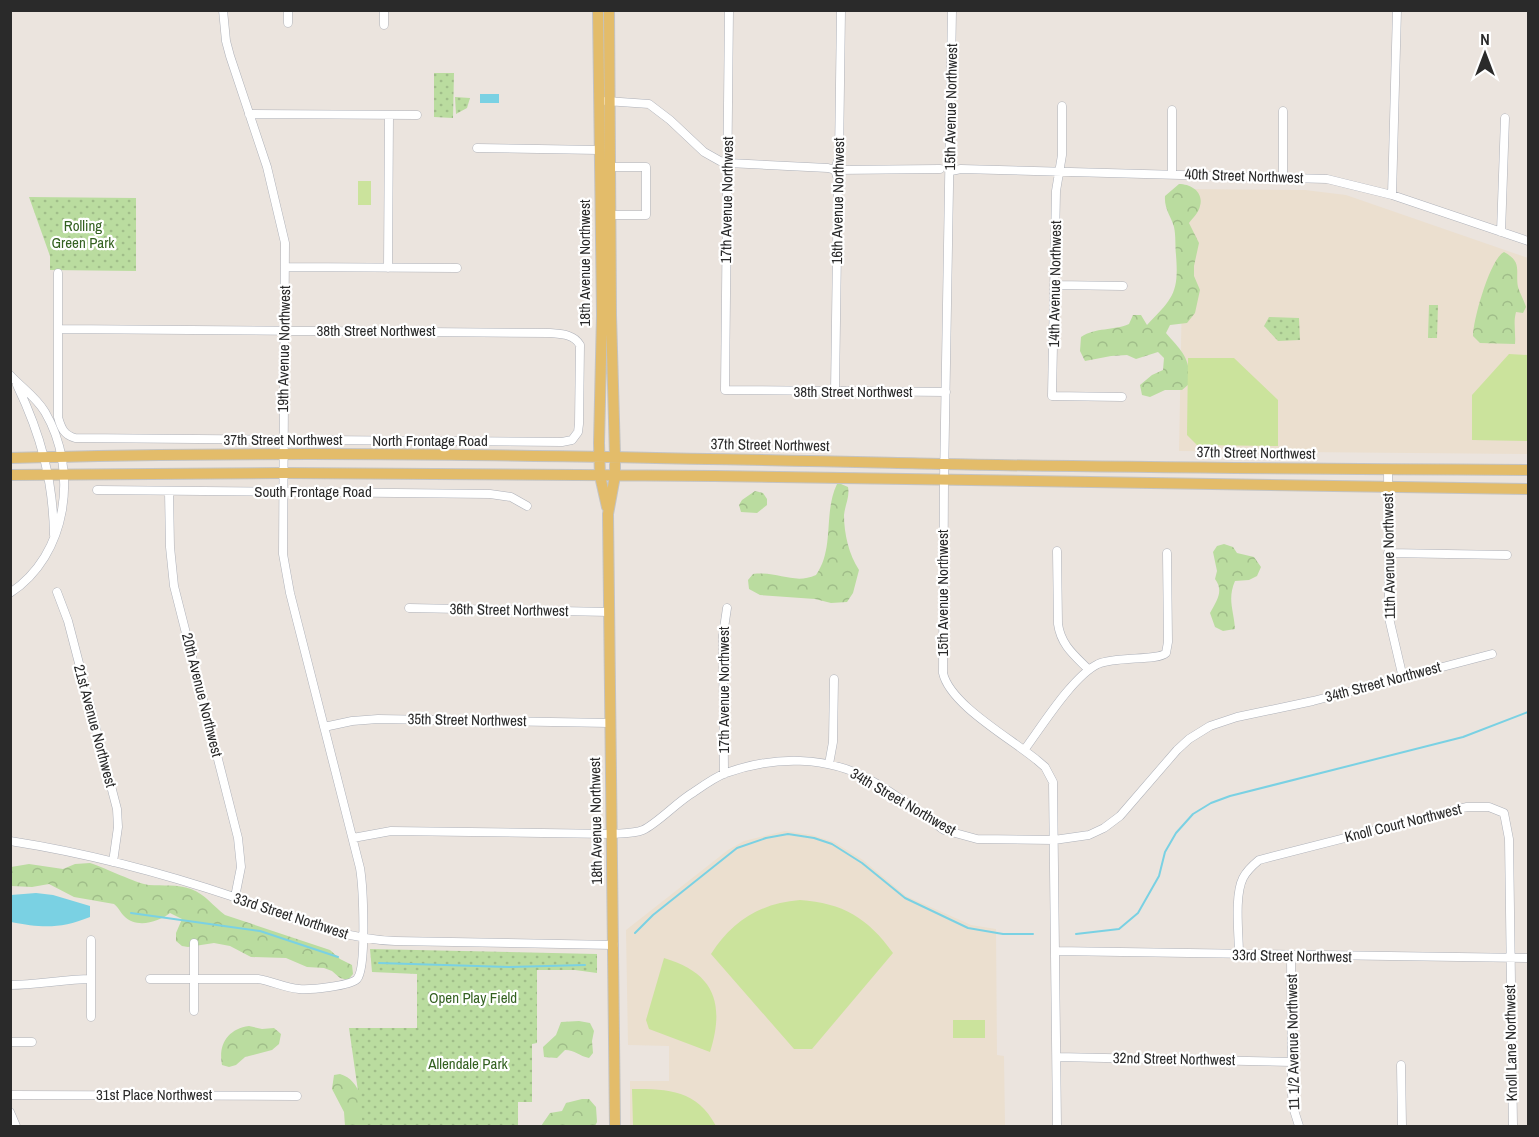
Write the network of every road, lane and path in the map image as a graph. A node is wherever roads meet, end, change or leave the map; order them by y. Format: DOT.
graph roads {
  1 [pos="223,10"];
  2 [pos="288,10"];
  3 [pos="384,10"];
  4 [pos="598,10"];
  5 [pos="609,10"];
  6 [pos="729,10"];
  7 [pos="841,10"];
  8 [pos="952,10"];
  9 [pos="1397,10"];
  10 [pos="288,23"];
  11 [pos="384,25"];
  12 [pos="604,101"];
  13 [pos="1062,106"];
  14 [pos="1172,110"];
  15 [pos="1283,111"];
  16 [pos="249,114"];
  17 [pos="389,115"];
  18 [pos="417,115"];
  19 [pos="1505,118"];
  20 [pos="477,148"];
  21 [pos="599,150"];
  22 [pos="728,163"];
  23 [pos="610,167"];
  24 [pos="940,169"];
  25 [pos="836,170"];
  26 [pos="951,171"];
  27 [pos="1059,172"];
  28 [pos="1172,174"];
  29 [pos="1283,177"];
  30 [pos="1392,195"];
  31 [pos="610,215"];
  32 [pos="1502,232"];
  33 [pos="1528,241"];
  34 [pos="285,267"];
  35 [pos="388,268"];
  36 [pos="457,268"];
  37 [pos="58,273"];
  38 [pos="1055,285"];
  39 [pos="1123,286"];
  40 [pos="58,328"];
  41 [pos="284,331"];
  42 [pos="550,333"];
  43 [pos="13,378"];
  44 [pos="725,390"];
  45 [pos="835,392"];
  46 [pos="946,392"];
  47 [pos="1122,398"];
  48 [pos="283,441"];
  49 [pos="562,442"];
  50 [pos="283,455"];
  51 [pos="600,456"];
  52 [pos="615,456"];
  53 [pos="45,457"];
  54 [pos="61,457"];
  55 [pos="10,458"];
  56 [pos="944,464"];
  57 [pos="1388,469"];
  58 [pos="1528,470"];
  59 [pos="283,473"];
  60 [pos="48,474"];
  61 [pos="63,474"];
  62 [pos="10,475"];
  63 [pos="600,477"];
  64 [pos="615,477"];
  65 [pos="944,481"];
  66 [pos="1388,487"];
  67 [pos="1528,489"];
  68 [pos="97,490"];
  69 [pos="169,491"];
  70 [pos="283,493"];
  71 [pos="527,506"];
  72 [pos="608,514"];
  73 [pos="54,537"];
  74 [pos="1057,551"];
  75 [pos="1167,553"];
  76 [pos="1388,553"];
  77 [pos="1507,555"];
  78 [pos="57,592"];
  79 [pos="10,593"];
  80 [pos="409,608"];
  81 [pos="727,608"];
  82 [pos="610,612"];
  83 [pos="1492,654"];
  84 [pos="1088,669"];
  85 [pos="1403,678"];
  86 [pos="834,680"];
  87 [pos="610,723"];
  88 [pos="324,727"];
  89 [pos="1025,750"];
  90 [pos="829,764"];
  91 [pos="724,774"];
  92 [pos="611,834"];
  93 [pos="353,838"];
  94 [pos="1054,840"];
  95 [pos="10,841"];
  96 [pos="113,862"];
  97 [pos="236,897"];
  98 [pos="362,939"];
  99 [pos="91,940"];
  100 [pos="194,943"];
  101 [pos="614,945"];
  102 [pos="1055,951"];
  103 [pos="1239,955"];
  104 [pos="1291,956"];
  105 [pos="1528,958"];
  106 [pos="1510,959"];
  107 [pos="91,979"];
  108 [pos="150,979"];
  109 [pos="194,979"];
  110 [pos="10,985"];
  111 [pos="194,1011"];
  112 [pos="91,1017"];
  113 [pos="10,1042"];
  114 [pos="32,1042"];
  115 [pos="1057,1057"];
  116 [pos="1292,1062"];
  117 [pos="1401,1065"];
  118 [pos="10,1095"];
  119 [pos="297,1096"];
  120 [pos="10,1112"];
  121 [pos="16,1126"];
  122 [pos="615,1126"];
  123 [pos="1057,1126"];
  124 [pos="1299,1126"];
  125 [pos="1402,1126"];
  126 [pos="1513,1126"];
  1 -- 16 [label="street, 19th Avenue Northwest"];
  2 -- 10 [label="street"];
  3 -- 11 [label="street"];
  4 -- 12 [label="main road, 18th Avenue Northwest"];
  5 -- 12 [label="main road, 18th Avenue Northwest"];
  6 -- 22 [label="street, 17th Avenue Northwest"];
  7 -- 25 [label="street, 16th Avenue Northwest"];
  8 -- 26 [label="street, 15th Avenue Northwest"];
  9 -- 30 [label="street"];
  12 -- 21 [label="main road, 18th Avenue Northwest"];
  12 -- 22 [label="street"];
  12 -- 23 [label="main road, 18th Avenue Northwest"];
  13 -- 27 [label="street, 14th Avenue Northwest"];
  14 -- 28 [label="street"];
  15 -- 29 [label="street"];
  16 -- 17 [label="street"];
  16 -- 34 [label="street, 19th Avenue Northwest"];
  17 -- 18 [label="street"];
  17 -- 35 [label="street"];
  19 -- 32 [label="street"];
  20 -- 21 [label="street"];
  21 -- 51 [label="main road, 18th Avenue Northwest"];
  22 -- 25 [label="street"];
  22 -- 44 [label="street, 17th Avenue Northwest"];
  23 -- 31 [label="main road, 18th Avenue Northwest"];
  23 -- 31 [label="street"];
  24 -- 25 [label="street"];
  25 -- 45 [label="street, 16th Avenue Northwest"];
  26 -- 27 [label="street, 40th Street Northwest"];
  26 -- 46 [label="street, 15th Avenue Northwest"];
  27 -- 28 [label="street, 40th Street Northwest"];
  27 -- 38 [label="street, 14th Avenue Northwest"];
  28 -- 29 [label="street, 40th Street Northwest"];
  29 -- 30 [label="street, 40th Street Northwest"];
  30 -- 32 [label="street, 40th Street Northwest"];
  31 -- 52 [label="main road, 18th Avenue Northwest"];
  32 -- 33 [label="street, 40th Street Northwest"];
  34 -- 35 [label="street"];
  34 -- 41 [label="street, 19th Avenue Northwest"];
  35 -- 36 [label="street"];
  37 -- 40 [label="street"];
  38 -- 39 [label="street"];
  38 -- 47 [label="street, 14th Avenue Northwest"];
  40 -- 41 [label="street, 38th Street Northwest"];
  40 -- 48 [label="street, North Frontage Road"];
  41 -- 42 [label="street, 38th Street Northwest"];
  41 -- 48 [label="street, 19th Avenue Northwest"];
  42 -- 49 [label="street, 18th Avenue Northwest"];
  43 -- 53 [label="street"];
  43 -- 54 [label="street"];
  44 -- 45 [label="street, 38th Street Northwest"];
  45 -- 46 [label="street, 38th Street Northwest"];
  46 -- 56 [label="street, 15th Avenue Northwest"];
  48 -- 49 [label="street, North Frontage Road"];
  48 -- 50 [label="street, 19th Avenue Northwest"];
  50 -- 51 [label="main road, 37th Street Northwest"];
  50 -- 54 [label="main road, 37th Street Northwest"];
  50 -- 59 [label="street, 19th Avenue Northwest"];
  51 -- 52 [label="main road, 37th Street Northwest"];
  51 -- 63 [label="main road, 18th Avenue Northwest"];
  52 -- 56 [label="main road, 37th Street Northwest"];
  52 -- 64 [label="main road, 18th Avenue Northwest"];
  53 -- 54 [label="main road, 37th Street Northwest"];
  53 -- 55 [label="main road, 37th Street Northwest"];
  53 -- 60 [label="street"];
  54 -- 61 [label="street"];
  56 -- 57 [label="main road, 37th Street Northwest"];
  56 -- 65 [label="street, 15th Avenue Northwest"];
  57 -- 58 [label="main road, 37th Street Northwest"];
  57 -- 66 [label="street, 11th Avenue Northwest"];
  59 -- 61 [label="main road, 37th Street Northwest"];
  59 -- 63 [label="main road, 37th Street Northwest"];
  59 -- 70 [label="street, 19th Avenue Northwest"];
  60 -- 61 [label="main road, 37th Street Northwest"];
  60 -- 62 [label="main road, 37th Street Northwest"];
  60 -- 73 [label="street"];
  61 -- 73 [label="street"];
  63 -- 64 [label="main road, 37th Street Northwest"];
  63 -- 72 [label="main road, 18th Avenue Northwest"];
  64 -- 65 [label="main road, 37th Street Northwest"];
  64 -- 72 [label="main road, 18th Avenue Northwest"];
  65 -- 66 [label="main road, 37th Street Northwest"];
  65 -- 89 [label="street, 15th Avenue Northwest"];
  66 -- 67 [label="main road, 37th Street Northwest"];
  66 -- 76 [label="street, 11th Avenue Northwest"];
  68 -- 69 [label="street, South Frontage Road"];
  69 -- 70 [label="street, South Frontage Road"];
  69 -- 97 [label="street, 20th Avenue Northwest"];
  70 -- 71 [label="street, South Frontage Road"];
  70 -- 88 [label="street, 19th Avenue Northwest"];
  72 -- 82 [label="main road, 18th Avenue Northwest"];
  73 -- 79 [label="street"];
  74 -- 84 [label="street"];
  75 -- 84 [label="street"];
  76 -- 77 [label="street"];
  76 -- 85 [label="street, 11th Avenue Northwest"];
  78 -- 96 [label="street, 21st Avenue Northwest"];
  80 -- 82 [label="street, 36th Street Northwest"];
  81 -- 91 [label="street, 17th Avenue Northwest"];
  82 -- 87 [label="main road, 18th Avenue Northwest"];
  83 -- 85 [label="street, 34th Street Northwest"];
  84 -- 89 [label="street"];
  85 -- 94 [label="street, 34th Street Northwest"];
  86 -- 90 [label="street"];
  87 -- 88 [label="street, 35th Street Northwest"];
  87 -- 92 [label="main road, 18th Avenue Northwest"];
  88 -- 93 [label="street, 19th Avenue Northwest"];
  89 -- 94 [label="street, 15th Avenue Northwest"];
  90 -- 91 [label="street, 34th Street Northwest"];
  90 -- 94 [label="street, 34th Street Northwest"];
  91 -- 92 [label="street, 34th Street Northwest"];
  92 -- 93 [label="street, 34th Street Northwest"];
  92 -- 101 [label="main road, 18th Avenue Northwest"];
  93 -- 98 [label="street, 19th Avenue Northwest"];
  94 -- 102 [label="street, 15th Avenue Northwest"];
  95 -- 96 [label="street, 33rd Street Northwest"];
  96 -- 97 [label="street, 33rd Street Northwest"];
  97 -- 98 [label="street, 33rd Street Northwest"];
  98 -- 101 [label="street, 33rd Street Northwest"];
  98 -- 109 [label="street, 19th Avenue Northwest"];
  99 -- 107 [label="street"];
  100 -- 109 [label="street"];
  101 -- 122 [label="main road, 18th Avenue Northwest"];
  102 -- 103 [label="street, 33rd Street Northwest"];
  102 -- 115 [label="street, 15th Avenue Northwest"];
  103 -- 104 [label="street, 33rd Street Northwest"];
  103 -- 106 [label="street, Knoll Court Northwest"];
  104 -- 106 [label="street, 33rd Street Northwest"];
  104 -- 116 [label="street, 11 1/2 Avenue Northwest"];
  105 -- 106 [label="street, 33rd Street Northwest"];
  106 -- 126 [label="street, Knoll Lane Northwest"];
  107 -- 110 [label="street"];
  107 -- 112 [label="street"];
  108 -- 109 [label="street, 19th Avenue Northwest"];
  109 -- 111 [label="street"];
  113 -- 114 [label="street"];
  115 -- 116 [label="street, 32nd Street Northwest"];
  115 -- 123 [label="street, 15th Avenue Northwest"];
  116 -- 124 [label="street, 11 1/2 Avenue Northwest"];
  117 -- 125 [label="street"];
  118 -- 119 [label="street, 31st Place Northwest"];
  120 -- 121 [label="street"];
}
